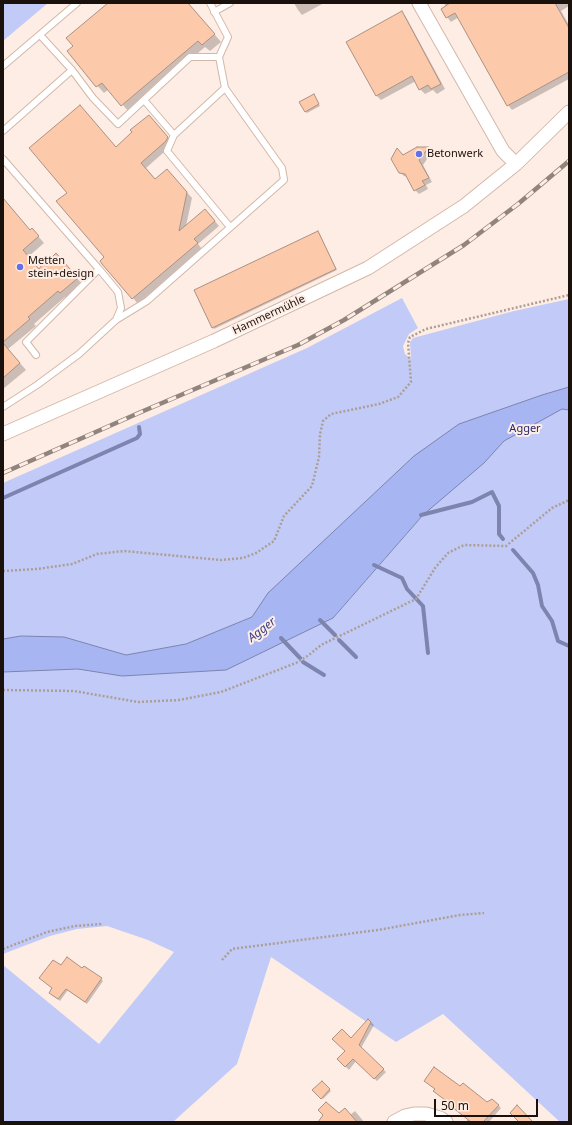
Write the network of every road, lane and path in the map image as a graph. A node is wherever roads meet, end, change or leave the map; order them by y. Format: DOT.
graph roads {
  1 [pos="77,3"];
  2 [pos="210,3"];
  3 [pos="230,3"];
  4 [pos="419,3"];
  5 [pos="214,12"];
  6 [pos="40,35"];
  7 [pos="219,57"];
  8 [pos="3,66"];
  9 [pos="72,70"];
  10 [pos="225,88"];
  11 [pos="144,100"];
  12 [pos="569,112"];
  13 [pos="3,131"];
  14 [pos="174,135"];
  15 [pos="3,159"];
  16 [pos="516,164"];
  17 [pos="230,227"];
  18 [pos="99,269"];
  19 [pos="569,295"];
  20 [pos="116,320"];
  21 [pos="36,355"];
  22 [pos="3,407"];
  23 [pos="3,434"];
  24 [pos="569,500"];
  25 [pos="3,571"];
  26 [pos="3,690"];
  27 [pos="484,913"];
  28 [pos="102,924"];
  29 [pos="3,949"];
  30 [pos="222,960"];
  31 [pos="394,1122"];
  32 [pos="446,1122"];
  1 -- 6 [label="lane"];
  2 -- 5 [label="lane"];
  3 -- 5 [label="lane"];
  4 -- 16 [label="street"];
  5 -- 7 [label="lane"];
  6 -- 8 [label="lane"];
  6 -- 9 [label="lane"];
  7 -- 10 [label="lane"];
  7 -- 11 [label="lane"];
  9 -- 11 [label="lane"];
  9 -- 13 [label="lane"];
  10 -- 14 [label="lane"];
  10 -- 17 [label="lane"];
  11 -- 14 [label="lane"];
  12 -- 16 [label="street, Hammermühle"];
  14 -- 17 [label="lane"];
  15 -- 18 [label="lane"];
  16 -- 23 [label="street, Hammermühle"];
  17 -- 20 [label="lane"];
  18 -- 20 [label="lane"];
  18 -- 21 [label="lane"];
  19 -- 25 [label="path"];
  20 -- 22 [label="lane"];
  24 -- 26 [label="path"];
  27 -- 30 [label="path"];
  28 -- 29 [label="path"];
  31 -- 32 [label="street"];
}
